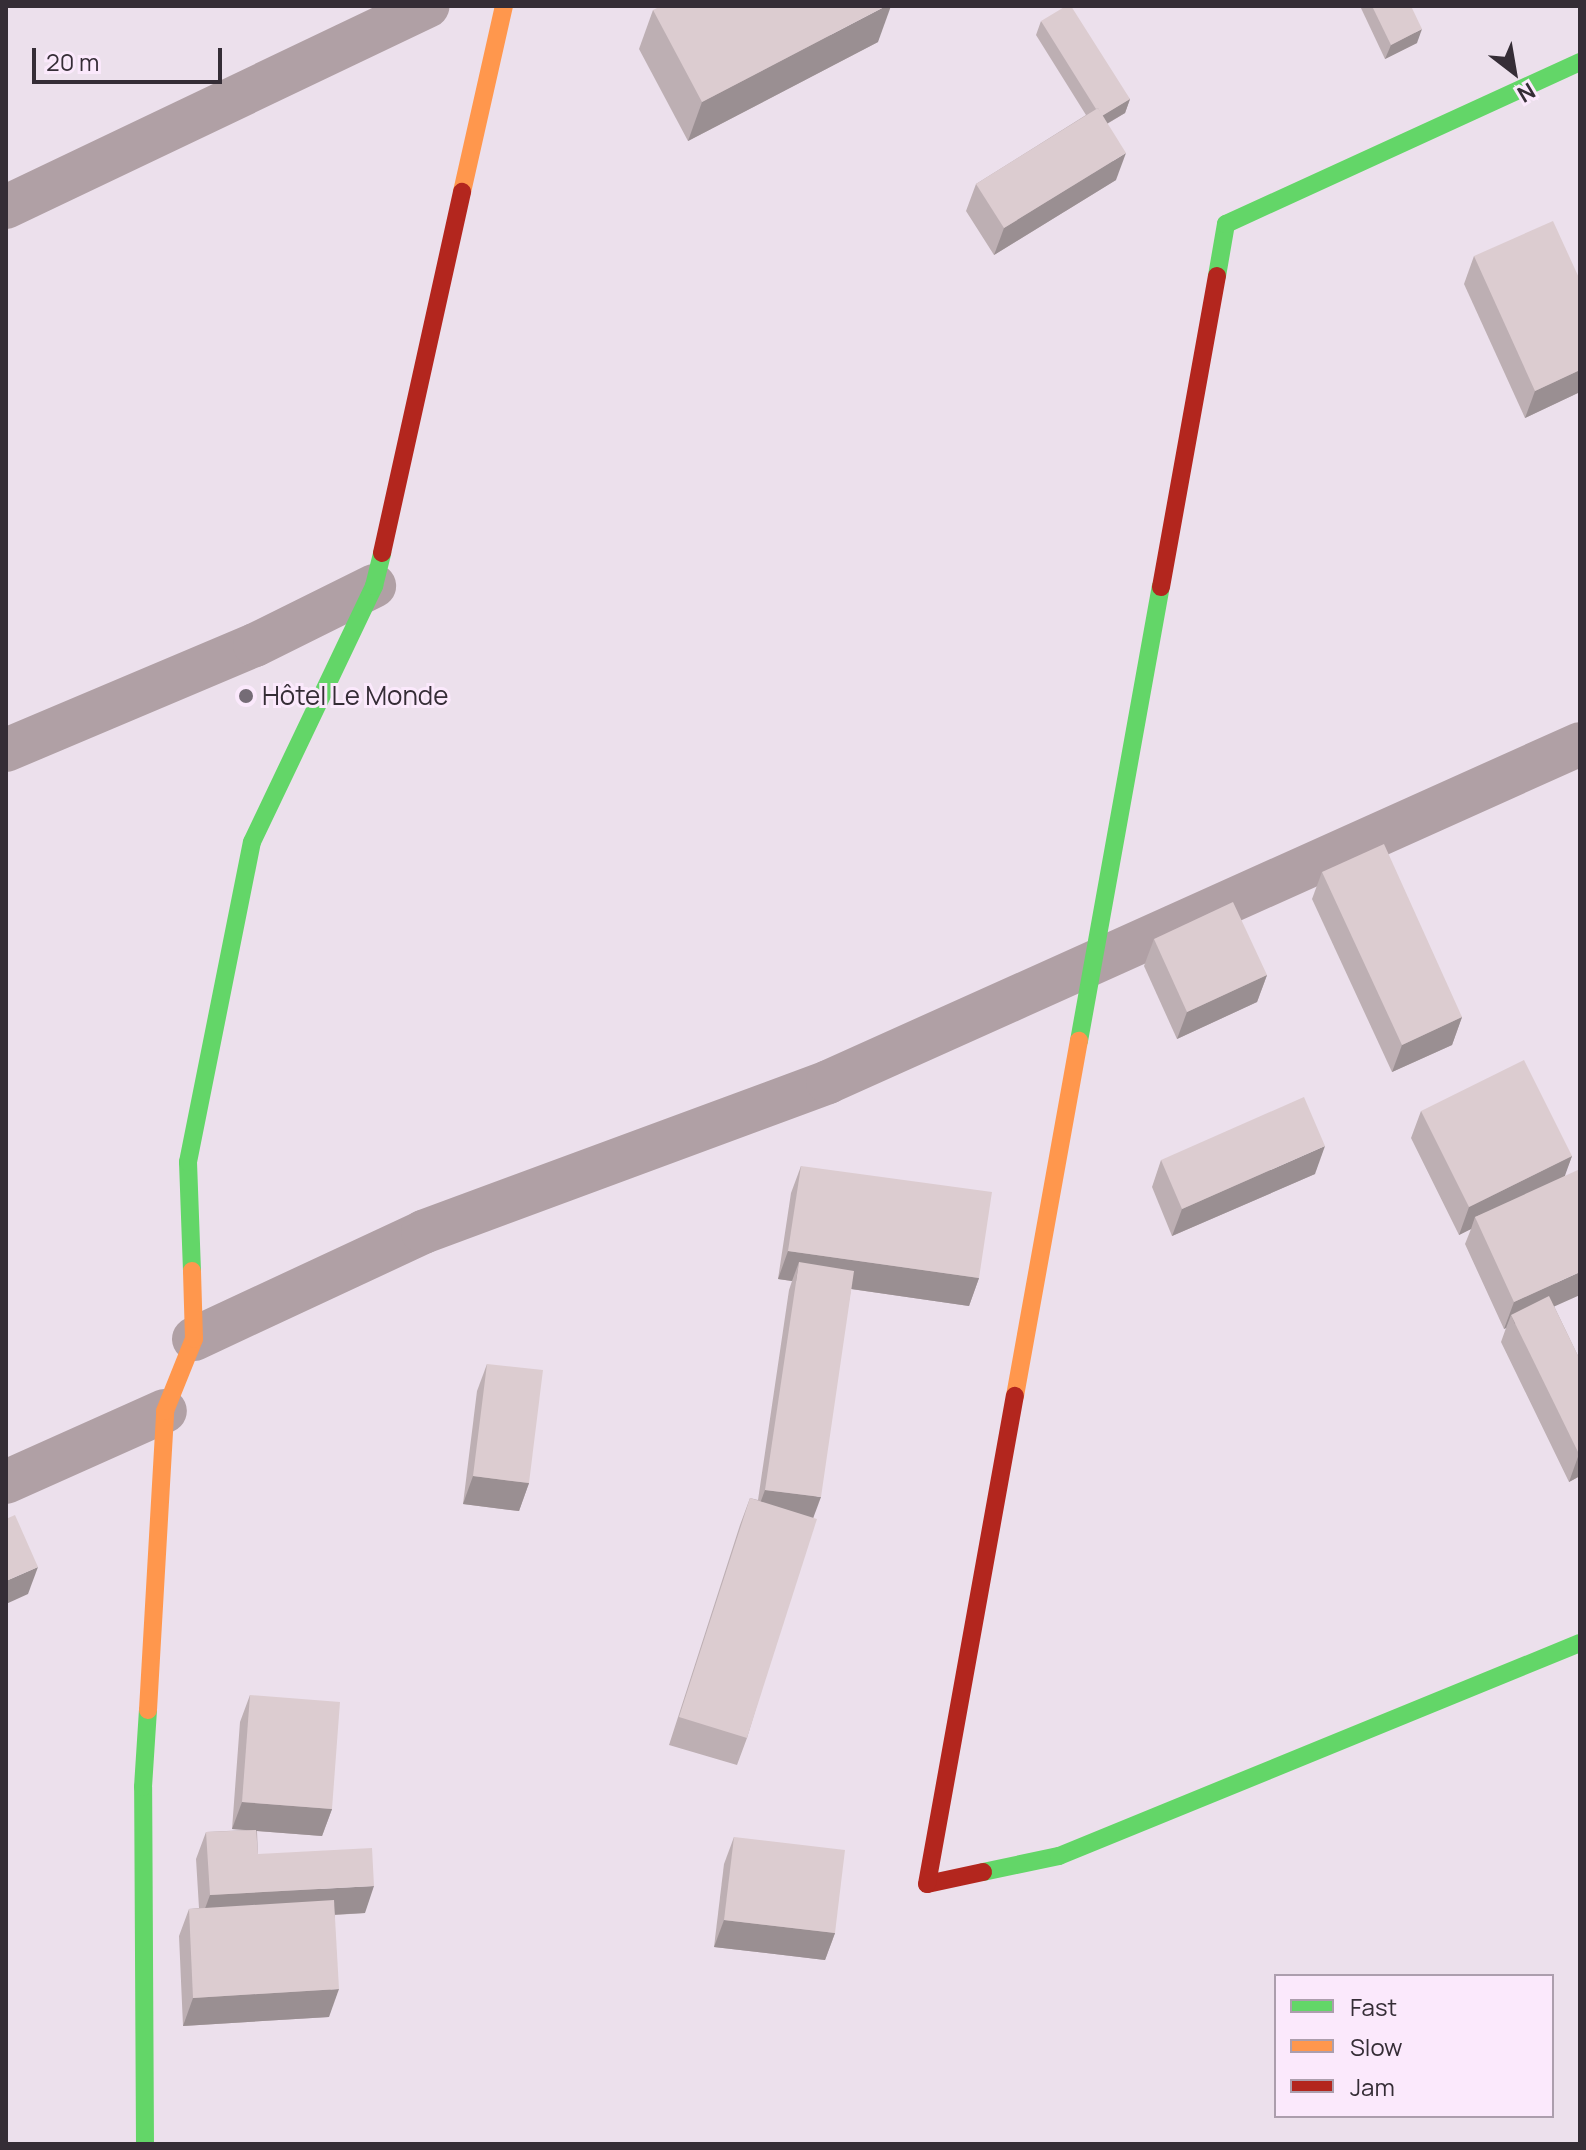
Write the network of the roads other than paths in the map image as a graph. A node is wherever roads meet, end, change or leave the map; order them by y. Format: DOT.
graph roads {
  1 [pos="427,6"];
  2 [pos="504,6"];
  3 [pos="1580,62"];
  4 [pos="6,207"];
  5 [pos="374,586"];
  6 [pos="1580,744"];
  7 [pos="6,750"];
  8 [pos="1093,967"];
  9 [pos="194,1339"];
  10 [pos="165,1411"];
  11 [pos="6,1482"];
  12 [pos="1580,1643"];
  13 [pos="145,2144"];
  1 -- 4 [label="street"];
  2 -- 5 [label="street"];
  3 -- 8 [label="street"];
  5 -- 7 [label="street"];
  5 -- 9 [label="street"];
  6 -- 8 [label="street"];
  8 -- 9 [label="street"];
  8 -- 12 [label="street"];
  9 -- 10 [label="street"];
  10 -- 11 [label="street"];
  10 -- 13 [label="street"];
}
